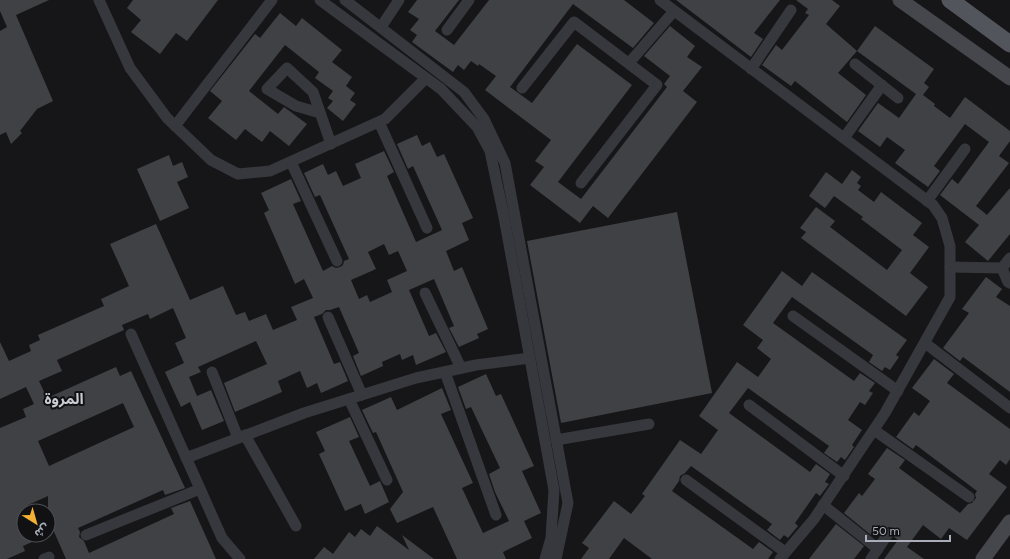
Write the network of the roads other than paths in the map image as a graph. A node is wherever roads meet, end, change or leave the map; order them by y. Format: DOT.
graph roads {
  1 [pos="99,0"];
  2 [pos="272,0"];
  3 [pos="320,0"];
  4 [pos="345,0"];
  5 [pos="399,0"];
  6 [pos="469,0"];
  7 [pos="660,0"];
  8 [pos="900,0"];
  9 [pos="950,0"];
  10 [pos="791,10"];
  11 [pos="674,11"];
  12 [pos="381,27"];
  13 [pos="447,30"];
  14 [pos="1010,44"];
  15 [pos="629,63"];
  16 [pos="855,64"];
  17 [pos="751,69"];
  18 [pos="426,78"];
  19 [pos="1010,78"];
  20 [pos="882,85"];
  21 [pos="522,88"];
  22 [pos="898,98"];
  23 [pos="320,112"];
  24 [pos="379,122"];
  25 [pos="175,126"];
  26 [pos="844,138"];
  27 [pos="331,144"];
  28 [pos="965,149"];
  29 [pos="291,162"];
  30 [pos="581,183"];
  31 [pos="927,201"];
  32 [pos="427,228"];
  33 [pos="1010,258"];
  34 [pos="336,261"];
  35 [pos="950,267"];
  36 [pos="1002,268"];
  37 [pos="1010,283"];
  38 [pos="425,293"];
  39 [pos="793,316"];
  40 [pos="328,317"];
  41 [pos="131,334"];
  42 [pos="925,342"];
  43 [pos="530,358"];
  44 [pos="461,368"];
  45 [pos="212,372"];
  46 [pos="445,372"];
  47 [pos="898,391"];
  48 [pos="362,395"];
  49 [pos="349,399"];
  50 [pos="749,404"];
  51 [pos="1010,408"];
  52 [pos="649,424"];
  53 [pos="874,430"];
  54 [pos="241,437"];
  55 [pos="556,440"];
  56 [pos="186,458"];
  57 [pos="844,476"];
  58 [pos="387,480"];
  59 [pos="686,480"];
  60 [pos="200,489"];
  61 [pos="969,497"];
  62 [pos="823,505"];
  63 [pos="496,515"];
  64 [pos="1010,522"];
  65 [pos="296,526"];
  66 [pos="888,534"];
  67 [pos="86,535"];
  68 [pos="878,549"];
  69 [pos="783,556"];
  70 [pos="240,559"];
  71 [pos="545,559"];
  72 [pos="556,559"];
  73 [pos="871,559"];
  74 [pos="983,559"];
  1 -- 25 [label="street"];
  2 -- 25 [label="street"];
  3 -- 18 [label="street"];
  4 -- 12 [label="street"];
  5 -- 12 [label="street"];
  6 -- 13 [label="street"];
  7 -- 11 [label="street"];
  8 -- 19 [label="street"];
  9 -- 14 [label="main road"];
  10 -- 17 [label="street"];
  11 -- 15 [label="street"];
  11 -- 17 [label="street"];
  12 -- 55 [label="street"];
  15 -- 21 [label="street"];
  15 -- 30 [label="street"];
  16 -- 20 [label="street"];
  17 -- 26 [label="street"];
  18 -- 24 [label="street"];
  18 -- 43 [label="street"];
  20 -- 22 [label="street"];
  20 -- 26 [label="street"];
  23 -- 23 [label="street"];
  23 -- 27 [label="street"];
  24 -- 27 [label="street"];
  24 -- 32 [label="street"];
  25 -- 29 [label="street"];
  26 -- 31 [label="street"];
  27 -- 29 [label="street"];
  28 -- 31 [label="street"];
  29 -- 34 [label="street"];
  31 -- 35 [label="street"];
  33 -- 36 [label="street"];
  35 -- 36 [label="street"];
  35 -- 42 [label="street"];
  36 -- 37 [label="street"];
  38 -- 44 [label="street"];
  39 -- 47 [label="street"];
  40 -- 48 [label="street"];
  41 -- 56 [label="street"];
  42 -- 47 [label="street"];
  42 -- 51 [label="street"];
  43 -- 44 [label="street"];
  43 -- 71 [label="street"];
  44 -- 46 [label="street"];
  45 -- 54 [label="street"];
  46 -- 48 [label="street"];
  46 -- 63 [label="street"];
  47 -- 53 [label="street"];
  48 -- 49 [label="street"];
  49 -- 54 [label="street"];
  49 -- 58 [label="street"];
  50 -- 57 [label="street"];
  52 -- 55 [label="street"];
  53 -- 57 [label="street"];
  53 -- 61 [label="street"];
  54 -- 56 [label="street"];
  54 -- 65 [label="street"];
  55 -- 72 [label="street"];
  56 -- 60 [label="street"];
  57 -- 62 [label="street"];
  59 -- 69 [label="street"];
  60 -- 67 [label="street"];
  60 -- 70 [label="street"];
  62 -- 68 [label="street"];
  62 -- 69 [label="street"];
  64 -- 74 [label="street"];
  66 -- 68 [label="street"];
  68 -- 73 [label="street"];
}
